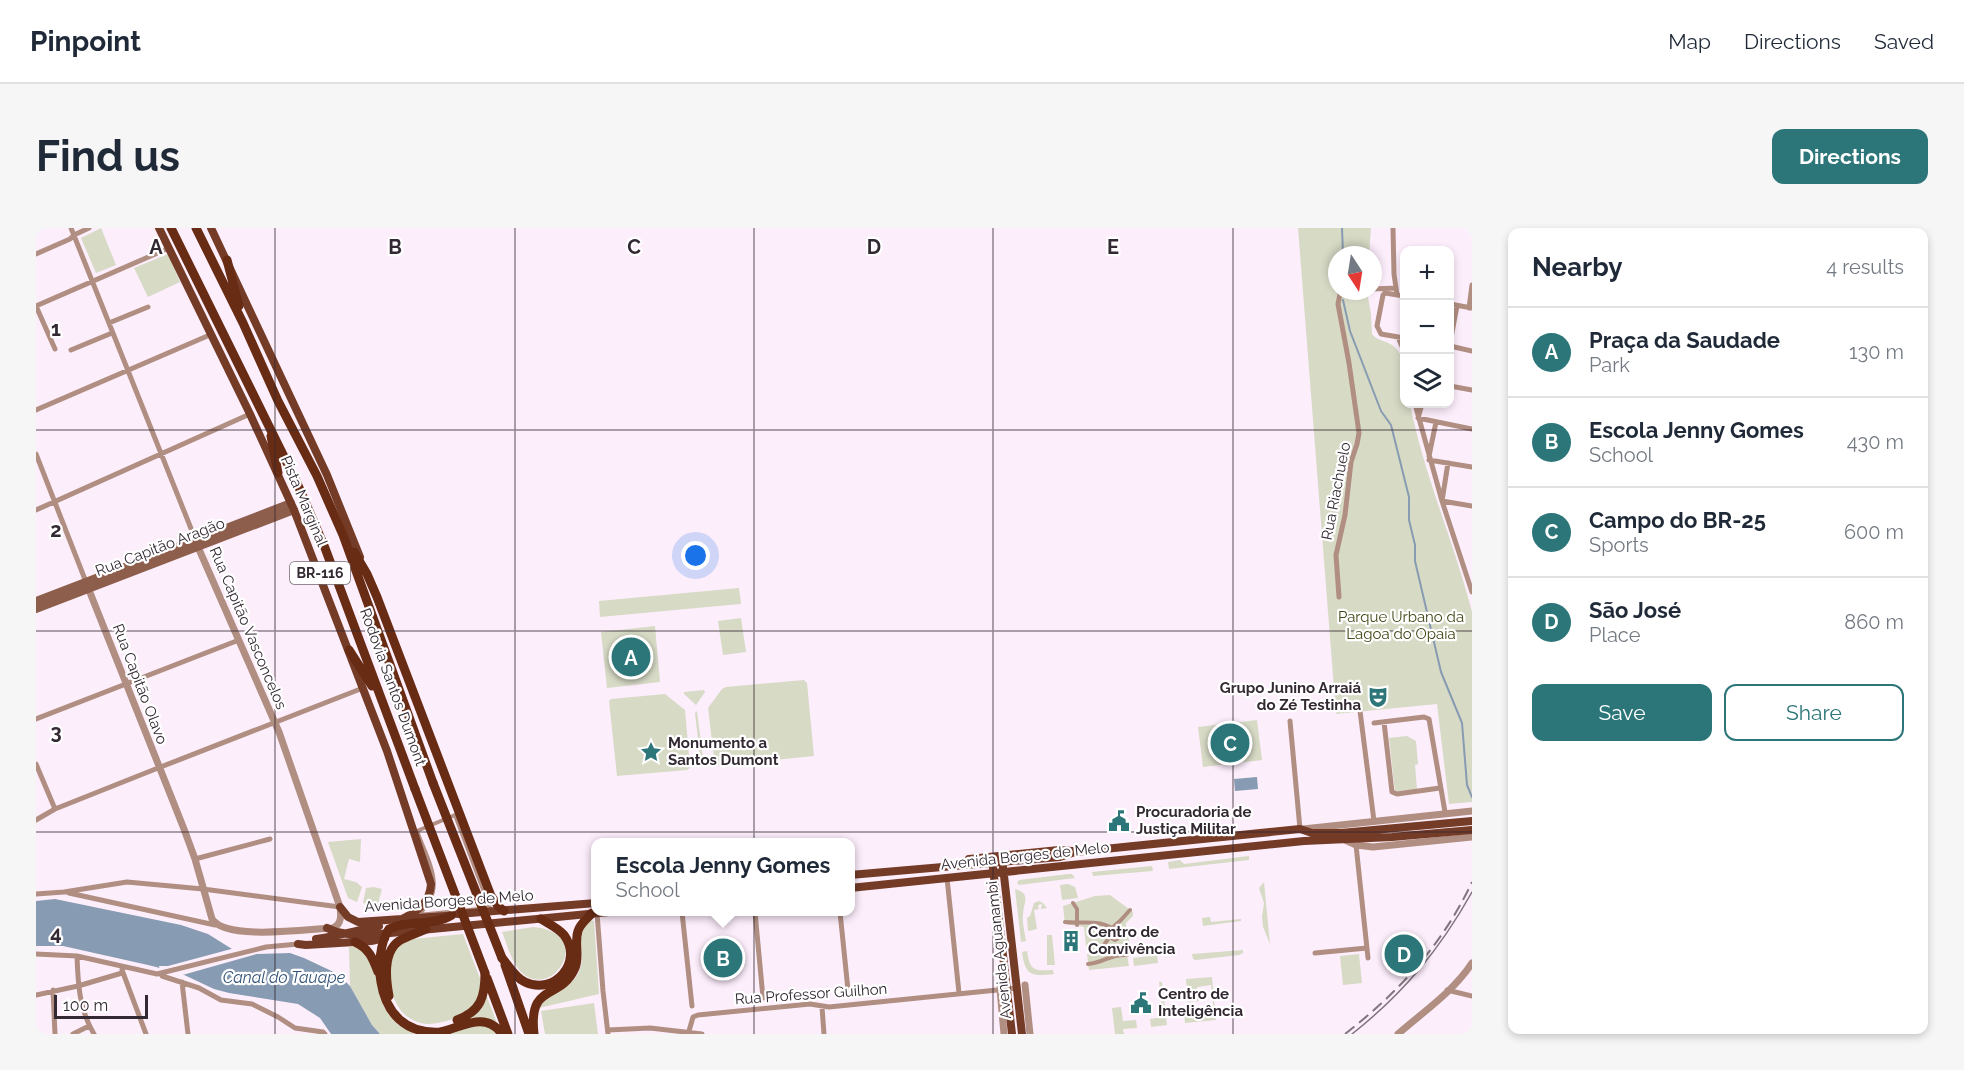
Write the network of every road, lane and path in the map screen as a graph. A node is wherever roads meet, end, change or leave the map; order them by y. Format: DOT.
graph roads {
  1 [pos="71,228"];
  2 [pos="89,228"];
  3 [pos="159,228"];
  4 [pos="171,228"];
  5 [pos="196,228"];
  6 [pos="211,228"];
  7 [pos="1393,228"];
  8 [pos="74,235"];
  9 [pos="169,248"];
  10 [pos="36,254"];
  11 [pos="227,260"];
  12 [pos="92,281"];
  13 [pos="1472,285"];
  14 [pos="1382,290"];
  15 [pos="1397,291"];
  16 [pos="1400,293"];
  17 [pos="1339,300"];
  18 [pos="1454,305"];
  19 [pos="36,306"];
  20 [pos="1457,306"];
  21 [pos="148,307"];
  22 [pos="1470,308"];
  23 [pos="1454,321"];
  24 [pos="108,323"];
  25 [pos="243,323"];
  26 [pos="112,333"];
  27 [pos="212,334"];
  28 [pos="1400,338"];
  29 [pos="1454,346"];
  30 [pos="55,349"];
  31 [pos="71,350"];
  32 [pos="1472,351"];
  33 [pos="127,371"];
  34 [pos="1454,387"];
  35 [pos="1472,390"];
  36 [pos="1416,408"];
  37 [pos="1421,408"];
  38 [pos="36,410"];
  39 [pos="250,414"];
  40 [pos="1418,418"];
  41 [pos="1436,422"];
  42 [pos="268,425"];
  43 [pos="1472,429"];
  44 [pos="161,453"];
  45 [pos="36,454"];
  46 [pos="1429,459"];
  47 [pos="1448,463"];
  48 [pos="1472,467"];
  49 [pos="278,473"];
  50 [pos="1442,501"];
  51 [pos="55,502"];
  52 [pos="293,506"];
  53 [pos="1472,506"];
  54 [pos="36,510"];
  55 [pos="343,535"];
  56 [pos="197,543"];
  57 [pos="367,574"];
  58 [pos="87,585"];
  59 [pos="1472,592"];
  60 [pos="1339,597"];
  61 [pos="36,601"];
  62 [pos="36,609"];
  63 [pos="239,640"];
  64 [pos="349,650"];
  65 [pos="126,684"];
  66 [pos="363,688"];
  67 [pos="383,702"];
  68 [pos="1360,711"];
  69 [pos="36,719"];
  70 [pos="1290,721"];
  71 [pos="275,722"];
  72 [pos="1384,722"];
  73 [pos="1374,723"];
  74 [pos="36,764"];
  75 [pos="158,768"];
  76 [pos="1440,788"];
  77 [pos="55,809"];
  78 [pos="1471,810"];
  79 [pos="1445,812"];
  80 [pos="36,820"];
  81 [pos="1374,821"];
  82 [pos="1472,821"];
  83 [pos="1300,829"];
  84 [pos="1472,830"];
  85 [pos="1232,836"];
  86 [pos="1472,837"];
  87 [pos="270,839"];
  88 [pos="1199,839"];
  89 [pos="1345,840"];
  90 [pos="1159,843"];
  91 [pos="1356,845"];
  92 [pos="1211,851"];
  93 [pos="1076,852"];
  94 [pos="1175,854"];
  95 [pos="1161,856"];
  96 [pos="195,859"];
  97 [pos="1003,862"];
  98 [pos="992,863"];
  99 [pos="910,869"];
  100 [pos="1004,872"];
  101 [pos="993,873"];
  102 [pos="866,874"];
  103 [pos="855,875"];
  104 [pos="947,878"];
  105 [pos="881,884"];
  106 [pos="855,885"];
  107 [pos="855,887"];
  108 [pos="203,889"];
  109 [pos="64,892"];
  110 [pos="36,894"];
  111 [pos="591,903"];
  112 [pos="1073,903"];
  113 [pos="340,907"];
  114 [pos="1130,910"];
  115 [pos="504,911"];
  116 [pos="591,913"];
  117 [pos="418,915"];
  118 [pos="452,915"];
  119 [pos="592,916"];
  120 [pos="595,916"];
  121 [pos="682,916"];
  122 [pos="755,916"];
  123 [pos="840,916"];
  124 [pos="541,919"];
  125 [pos="400,920"];
  126 [pos="387,921"];
  127 [pos="1065,922"];
  128 [pos="1077,924"];
  129 [pos="215,925"];
  130 [pos="1112,927"];
  131 [pos="327,928"];
  132 [pos="426,929"];
  133 [pos="1127,933"];
  134 [pos="346,935"];
  135 [pos="385,936"];
  136 [pos="1109,937"];
  137 [pos="355,942"];
  138 [pos="298,944"];
  139 [pos="1367,948"];
  140 [pos="1315,953"];
  141 [pos="36,954"];
  142 [pos="1127,955"];
  143 [pos="77,956"];
  144 [pos="1110,957"];
  145 [pos="502,958"];
  146 [pos="1368,958"];
  147 [pos="1472,963"];
  148 [pos="1088,964"];
  149 [pos="121,965"];
  150 [pos="122,973"];
  151 [pos="485,973"];
  152 [pos="157,974"];
  153 [pos="379,975"];
  154 [pos="182,982"];
  155 [pos="78,986"];
  156 [pos="551,986"];
  157 [pos="1021,986"];
  158 [pos="1003,989"];
  159 [pos="53,990"];
  160 [pos="848,990"];
  161 [pos="1448,990"];
  162 [pos="958,993"];
  163 [pos="36,995"];
  164 [pos="1472,996"];
  165 [pos="763,998"];
  166 [pos="692,1006"];
  167 [pos="822,1007"];
  168 [pos="466,1020"];
  169 [pos="89,1026"];
  170 [pos="608,1032"];
  171 [pos="689,1032"];
  172 [pos="55,1034"];
  173 [pos="73,1034"];
  174 [pos="94,1034"];
  175 [pos="146,1034"];
  176 [pos="188,1034"];
  177 [pos="325,1034"];
  178 [pos="502,1034"];
  179 [pos="508,1034"];
  180 [pos="529,1034"];
  181 [pos="534,1034"];
  182 [pos="702,1034"];
  183 [pos="824,1034"];
  184 [pos="1004,1034"];
  185 [pos="1012,1034"];
  186 [pos="1022,1034"];
  187 [pos="1030,1034"];
  188 [pos="1398,1034"];
  1 -- 8 [label="street, Rua Capitão Vasconcelos"];
  2 -- 8 [label="street"];
  3 -- 9 [label="main road, Pista Marginal / BR-116"];
  4 -- 42 [label="highway, Rodovia Santos Dumont / BR-116"];
  5 -- 25 [label="highway, Rodovia Santos Dumont / BR-116"];
  6 -- 11 [label="main road, Pista Marginal / BR-116"];
  7 -- 15 [label="street"];
  8 -- 10 [label="street"];
  8 -- 12 [label="street, Rua Capitão Vasconcelos"];
  9 -- 12 [label="street"];
  9 -- 27 [label="main road, Pista Marginal / BR-116"];
  11 -- 25 [label="highway"];
  11 -- 57 [label="main road, Pista Marginal / BR-116"];
  12 -- 19 [label="street"];
  12 -- 24 [label="street, Rua Capitão Vasconcelos"];
  13 -- 22 [label="street"];
  14 -- 15 [label="street"];
  15 -- 16 [label="street"];
  15 -- 28 [label="street"];
  17 -- 60 [label="street, Rua Riachuelo"];
  18 -- 20 [label="street"];
  19 -- 30 [label="street"];
  20 -- 22 [label="street"];
  20 -- 23 [label="street"];
  21 -- 24 [label="street"];
  24 -- 26 [label="street, Rua Capitão Vasconcelos"];
  25 -- 55 [label="highway, Rodovia Santos Dumont / BR-116"];
  26 -- 31 [label="street"];
  26 -- 33 [label="street, Rua Capitão Vasconcelos"];
  27 -- 33 [label="street"];
  27 -- 39 [label="main road, Pista Marginal / BR-116"];
  29 -- 32 [label="street"];
  33 -- 38 [label="street"];
  33 -- 44 [label="street, Rua Capitão Vasconcelos"];
  34 -- 35 [label="street"];
  36 -- 40 [label="street"];
  37 -- 40 [label="street"];
  39 -- 44 [label="street"];
  39 -- 49 [label="main road, Pista Marginal / BR-116"];
  40 -- 41 [label="street"];
  40 -- 46 [label="street"];
  41 -- 43 [label="street"];
  41 -- 46 [label="street"];
  42 -- 49 [label="highway"];
  42 -- 67 [label="highway, Rodovia Santos Dumont / BR-116"];
  44 -- 51 [label="street"];
  44 -- 56 [label="street, Rua Capitão Vasconcelos"];
  45 -- 51 [label="street, Rua Capitão Olavo"];
  46 -- 47 [label="street"];
  46 -- 50 [label="street"];
  47 -- 48 [label="street"];
  47 -- 50 [label="street"];
  49 -- 52 [label="main road, Pista Marginal / BR-116"];
  50 -- 53 [label="street"];
  50 -- 59 [label="street"];
  51 -- 54 [label="street"];
  51 -- 58 [label="street, Rua Capitão Olavo"];
  52 -- 56 [label="main road, Rua Capitão Aragão"];
  52 -- 64 [label="main road, Pista Marginal / BR-116"];
  55 -- 57 [label="highway"];
  55 -- 145 [label="highway, Rodovia Santos Dumont / BR-116, bridge"];
  56 -- 58 [label="main road, Rua Capitão Aragão"];
  56 -- 63 [label="street, Rua Capitão Vasconcelos"];
  57 -- 115 [label="highway"];
  58 -- 61 [label="main road, Rua Capitão Aragão"];
  58 -- 62 [label="main road, Rua Capitão Aragão"];
  58 -- 65 [label="street, Rua Capitão Olavo"];
  63 -- 65 [label="street"];
  63 -- 71 [label="street, Rua Capitão Vasconcelos"];
  64 -- 66 [label="main road, Pista Marginal / BR-116"];
  64 -- 67 [label="highway"];
  65 -- 69 [label="street"];
  65 -- 75 [label="street, Rua Capitão Olavo"];
  66 -- 71 [label="street"];
  66 -- 125 [label="main road, Pista Marginal / BR-116"];
  67 -- 151 [label="highway, Rodovia Santos Dumont / BR-116, bridge"];
  68 -- 81 [label="street"];
  70 -- 83 [label="street"];
  71 -- 75 [label="street"];
  71 -- 113 [label="street, Rua Capitão Vasconcelos"];
  72 -- 73 [label="street"];
  72 -- 76 [label="street"];
  72 -- 76 [label="street"];
  74 -- 77 [label="street"];
  75 -- 77 [label="street"];
  75 -- 96 [label="street, Rua Capitão Olavo"];
  76 -- 79 [label="street"];
  77 -- 80 [label="street"];
  78 -- 79 [label="street, Avenida Borges de Melo"];
  79 -- 81 [label="street, Avenida Borges de Melo"];
  81 -- 83 [label="street, Avenida Borges de Melo"];
  82 -- 83 [label="main road, Avenida Borges de Melo"];
  83 -- 85 [label="main road, Avenida Borges de Melo"];
  84 -- 89 [label="main road, Avenida Borges de Melo"];
  85 -- 88 [label="main road, Avenida Borges de Melo"];
  85 -- 92 [label="main road"];
  86 -- 91 [label="street, Avenida Borges de Melo"];
  87 -- 96 [label="street"];
  88 -- 90 [label="main road, Avenida Borges de Melo"];
  88 -- 94 [label="main road"];
  89 -- 91 [label="street, Avenida Borges de Melo"];
  89 -- 92 [label="main road, Avenida Borges de Melo"];
  90 -- 93 [label="main road, Avenida Borges de Melo"];
  90 -- 95 [label="street"];
  91 -- 139 [label="street"];
  92 -- 94 [label="main road, Avenida Borges de Melo"];
  93 -- 97 [label="main road, Avenida Borges de Melo"];
  93 -- 99 [label="main road, Avenida Borges de Melo"];
  94 -- 95 [label="main road, Avenida Borges de Melo"];
  95 -- 100 [label="main road, Avenida Borges de Melo"];
  96 -- 108 [label="street, Rua Capitão Olavo"];
  97 -- 98 [label="main road, Avenida Borges de Melo"];
  97 -- 100 [label="main road, Avenida Aguanambi"];
  98 -- 99 [label="main road, Avenida Borges de Melo"];
  98 -- 101 [label="main road, Avenida Aguanambi"];
  99 -- 102 [label="main road, Avenida Borges de Melo"];
  99 -- 105 [label="main road"];
  100 -- 101 [label="main road, Avenida Borges de Melo"];
  100 -- 157 [label="main road, Avenida Aguanambi"];
  101 -- 104 [label="main road, Avenida Borges de Melo"];
  101 -- 158 [label="main road, Avenida Aguanambi"];
  102 -- 103 [label="main road, Avenida Borges de Melo"];
  102 -- 106 [label="main road"];
  104 -- 105 [label="main road, Avenida Borges de Melo"];
  104 -- 162 [label="street"];
  105 -- 107 [label="main road, Avenida Borges de Melo"];
  108 -- 109 [label="street"];
  108 -- 113 [label="street"];
  108 -- 129 [label="street, Rua Capitão Olavo"];
  109 -- 110 [label="street"];
  109 -- 129 [label="street"];
  111 -- 115 [label="main road, Avenida Borges de Melo"];
  112 -- 128 [label="street"];
  113 -- 126 [label="main road, Avenida Borges de Melo"];
  113 -- 131 [label="street"];
  114 -- 130 [label="street"];
  115 -- 118 [label="main road, Avenida Borges de Melo"];
  116 -- 124 [label="main road, Avenida Borges de Melo"];
  117 -- 117 [label="street"];
  118 -- 125 [label="main road, Avenida Borges de Melo"];
  118 -- 135 [label="highway"];
  119 -- 156 [label="highway"];
  120 -- 170 [label="street"];
  121 -- 166 [label="street"];
  122 -- 165 [label="street"];
  123 -- 160 [label="street"];
  124 -- 132 [label="main road, Avenida Borges de Melo"];
  124 -- 156 [label="highway"];
  125 -- 126 [label="main road, Avenida Borges de Melo"];
  126 -- 134 [label="main road"];
  127 -- 128 [label="street"];
  128 -- 130 [label="street"];
  129 -- 131 [label="street, Avenida Borges de Melo"];
  130 -- 136 [label="street"];
  131 -- 134 [label="main road, Avenida Borges de Melo"];
  132 -- 135 [label="main road, Avenida Borges de Melo"];
  132 -- 168 [label="highway"];
  133 -- 136 [label="street"];
  134 -- 135 [label="main road, Avenida Borges de Melo"];
  134 -- 138 [label="main road"];
  135 -- 137 [label="main road"];
  135 -- 153 [label="highway"];
  136 -- 144 [label="street"];
  137 -- 138 [label="main road"];
  137 -- 153 [label="highway"];
  138 -- 152 [label="street"];
  139 -- 140 [label="street"];
  139 -- 146 [label="street"];
  141 -- 143 [label="street"];
  142 -- 144 [label="street"];
  143 -- 149 [label="street"];
  143 -- 155 [label="street"];
  144 -- 148 [label="street"];
  145 -- 156 [label="highway"];
  145 -- 180 [label="highway, Rodovia Santos Dumont / BR-116"];
  147 -- 161 [label="street"];
  149 -- 150 [label="street"];
  149 -- 152 [label="street"];
  150 -- 155 [label="street"];
  150 -- 175 [label="street"];
  151 -- 168 [label="highway"];
  151 -- 179 [label="highway, Rodovia Santos Dumont / BR-116"];
  152 -- 154 [label="street"];
  153 -- 168 [label="highway"];
  154 -- 176 [label="street"];
  154 -- 177 [label="street"];
  155 -- 159 [label="street"];
  155 -- 169 [label="street"];
  156 -- 181 [label="highway"];
  157 -- 158 [label="street, Rua Professor Guilhon"];
  157 -- 186 [label="main road, Avenida Aguanambi"];
  157 -- 187 [label="street, Avenida Aguanambi"];
  158 -- 162 [label="street, Rua Professor Guilhon"];
  158 -- 184 [label="street, Avenida Aguanambi"];
  158 -- 185 [label="main road, Avenida Aguanambi"];
  159 -- 163 [label="street"];
  159 -- 172 [label="street"];
  161 -- 164 [label="street"];
  161 -- 188 [label="street"];
  162 -- 167 [label="street, Rua Professor Guilhon"];
  167 -- 171 [label="street, Rua Professor Guilhon"];
  167 -- 183 [label="street"];
  168 -- 178 [label="highway"];
  169 -- 173 [label="street"];
  169 -- 174 [label="street"];
  170 -- 171 [label="street"];
  171 -- 182 [label="street"];
}
